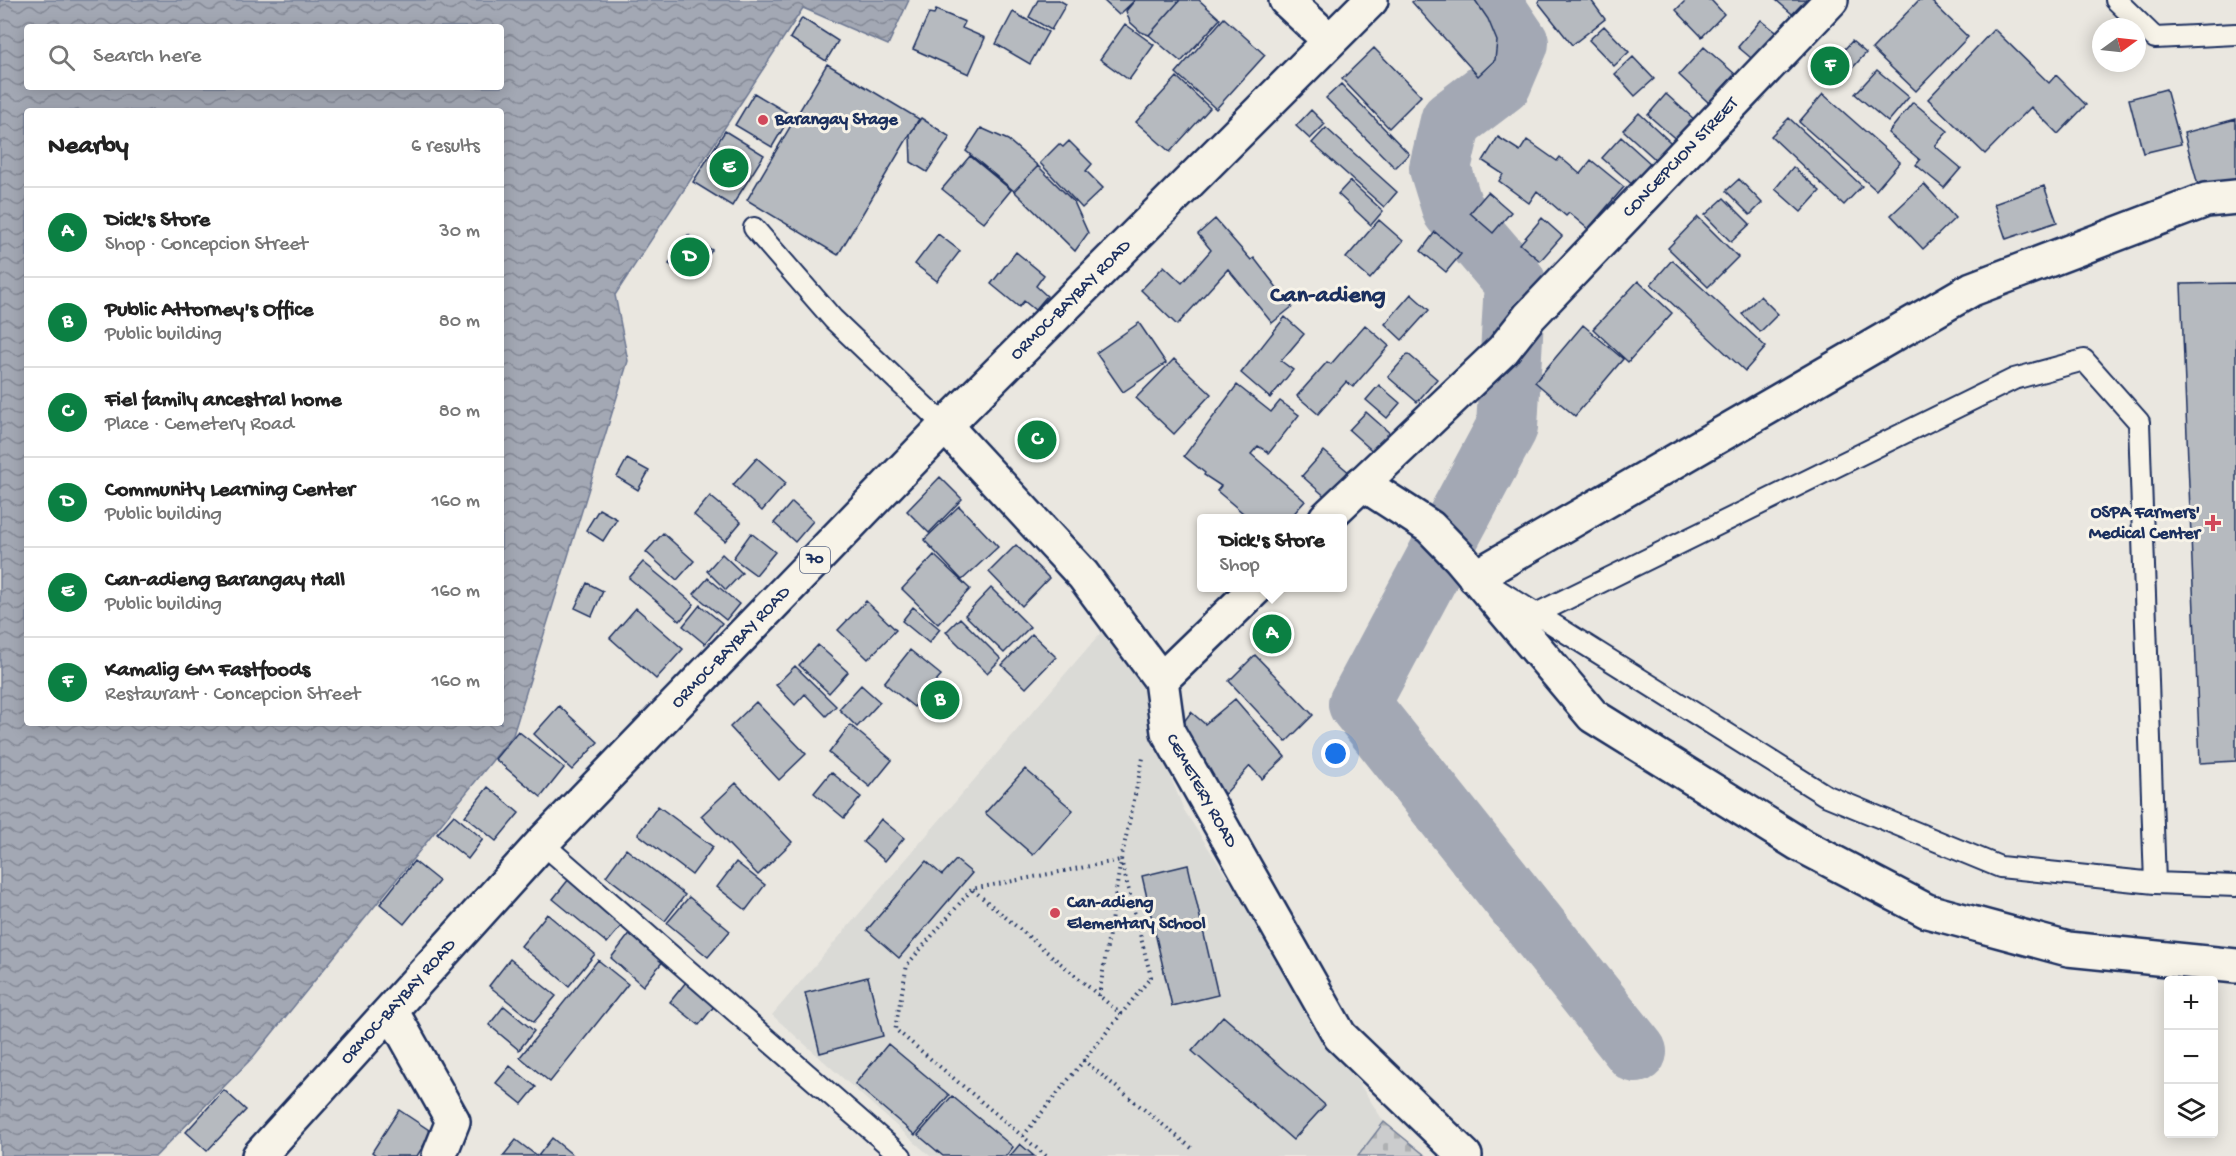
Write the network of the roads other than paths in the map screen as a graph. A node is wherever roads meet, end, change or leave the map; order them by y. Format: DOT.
graph roads {
  1 [pos="1287,0"];
  2 [pos="1371,0"];
  3 [pos="1831,0"];
  4 [pos="2116,0"];
  5 [pos="2236,34"];
  6 [pos="1329,40"];
  7 [pos="2236,197"];
  8 [pos="754,228"];
  9 [pos="945,426"];
  10 [pos="1362,483"];
  11 [pos="1331,514"];
  12 [pos="1468,567"];
  13 [pos="1252,592"];
  14 [pos="1538,613"];
  15 [pos="1161,681"];
  16 [pos="542,843"];
  17 [pos="2155,884"];
  18 [pos="2236,885"];
  19 [pos="2236,966"];
  20 [pos="392,1012"];
  21 [pos="259,1156"];
  22 [pos="439,1156"];
  23 [pos="901,1156"];
  24 [pos="1465,1156"];
  1 -- 6 [label="main road"];
  2 -- 6 [label="main road, ORMOC-BAYBAY ROAD / 70"];
  3 -- 10 [label="main road, CONCEPCION STREET"];
  4 -- 5 [label="lane"];
  6 -- 9 [label="main road, ORMOC-BAYBAY ROAD / 70"];
  7 -- 12 [label="main road"];
  8 -- 9 [label="lane"];
  9 -- 15 [label="main road, CEMETERY ROAD"];
  9 -- 16 [label="main road, ORMOC-BAYBAY ROAD / 70"];
  10 -- 11 [label="main road"];
  10 -- 12 [label="main road"];
  12 -- 14 [label="lane"];
  12 -- 19 [label="main road"];
  13 -- 15 [label="main road"];
  14 -- 17 [label="lane"];
  14 -- 17 [label="lane"];
  15 -- 24 [label="main road, CEMETERY ROAD"];
  16 -- 20 [label="main road, ORMOC-BAYBAY ROAD / 70"];
  16 -- 23 [label="lane"];
  17 -- 18 [label="lane"];
  20 -- 21 [label="main road, ORMOC-BAYBAY ROAD / 70"];
  20 -- 22 [label="main road"];
}
